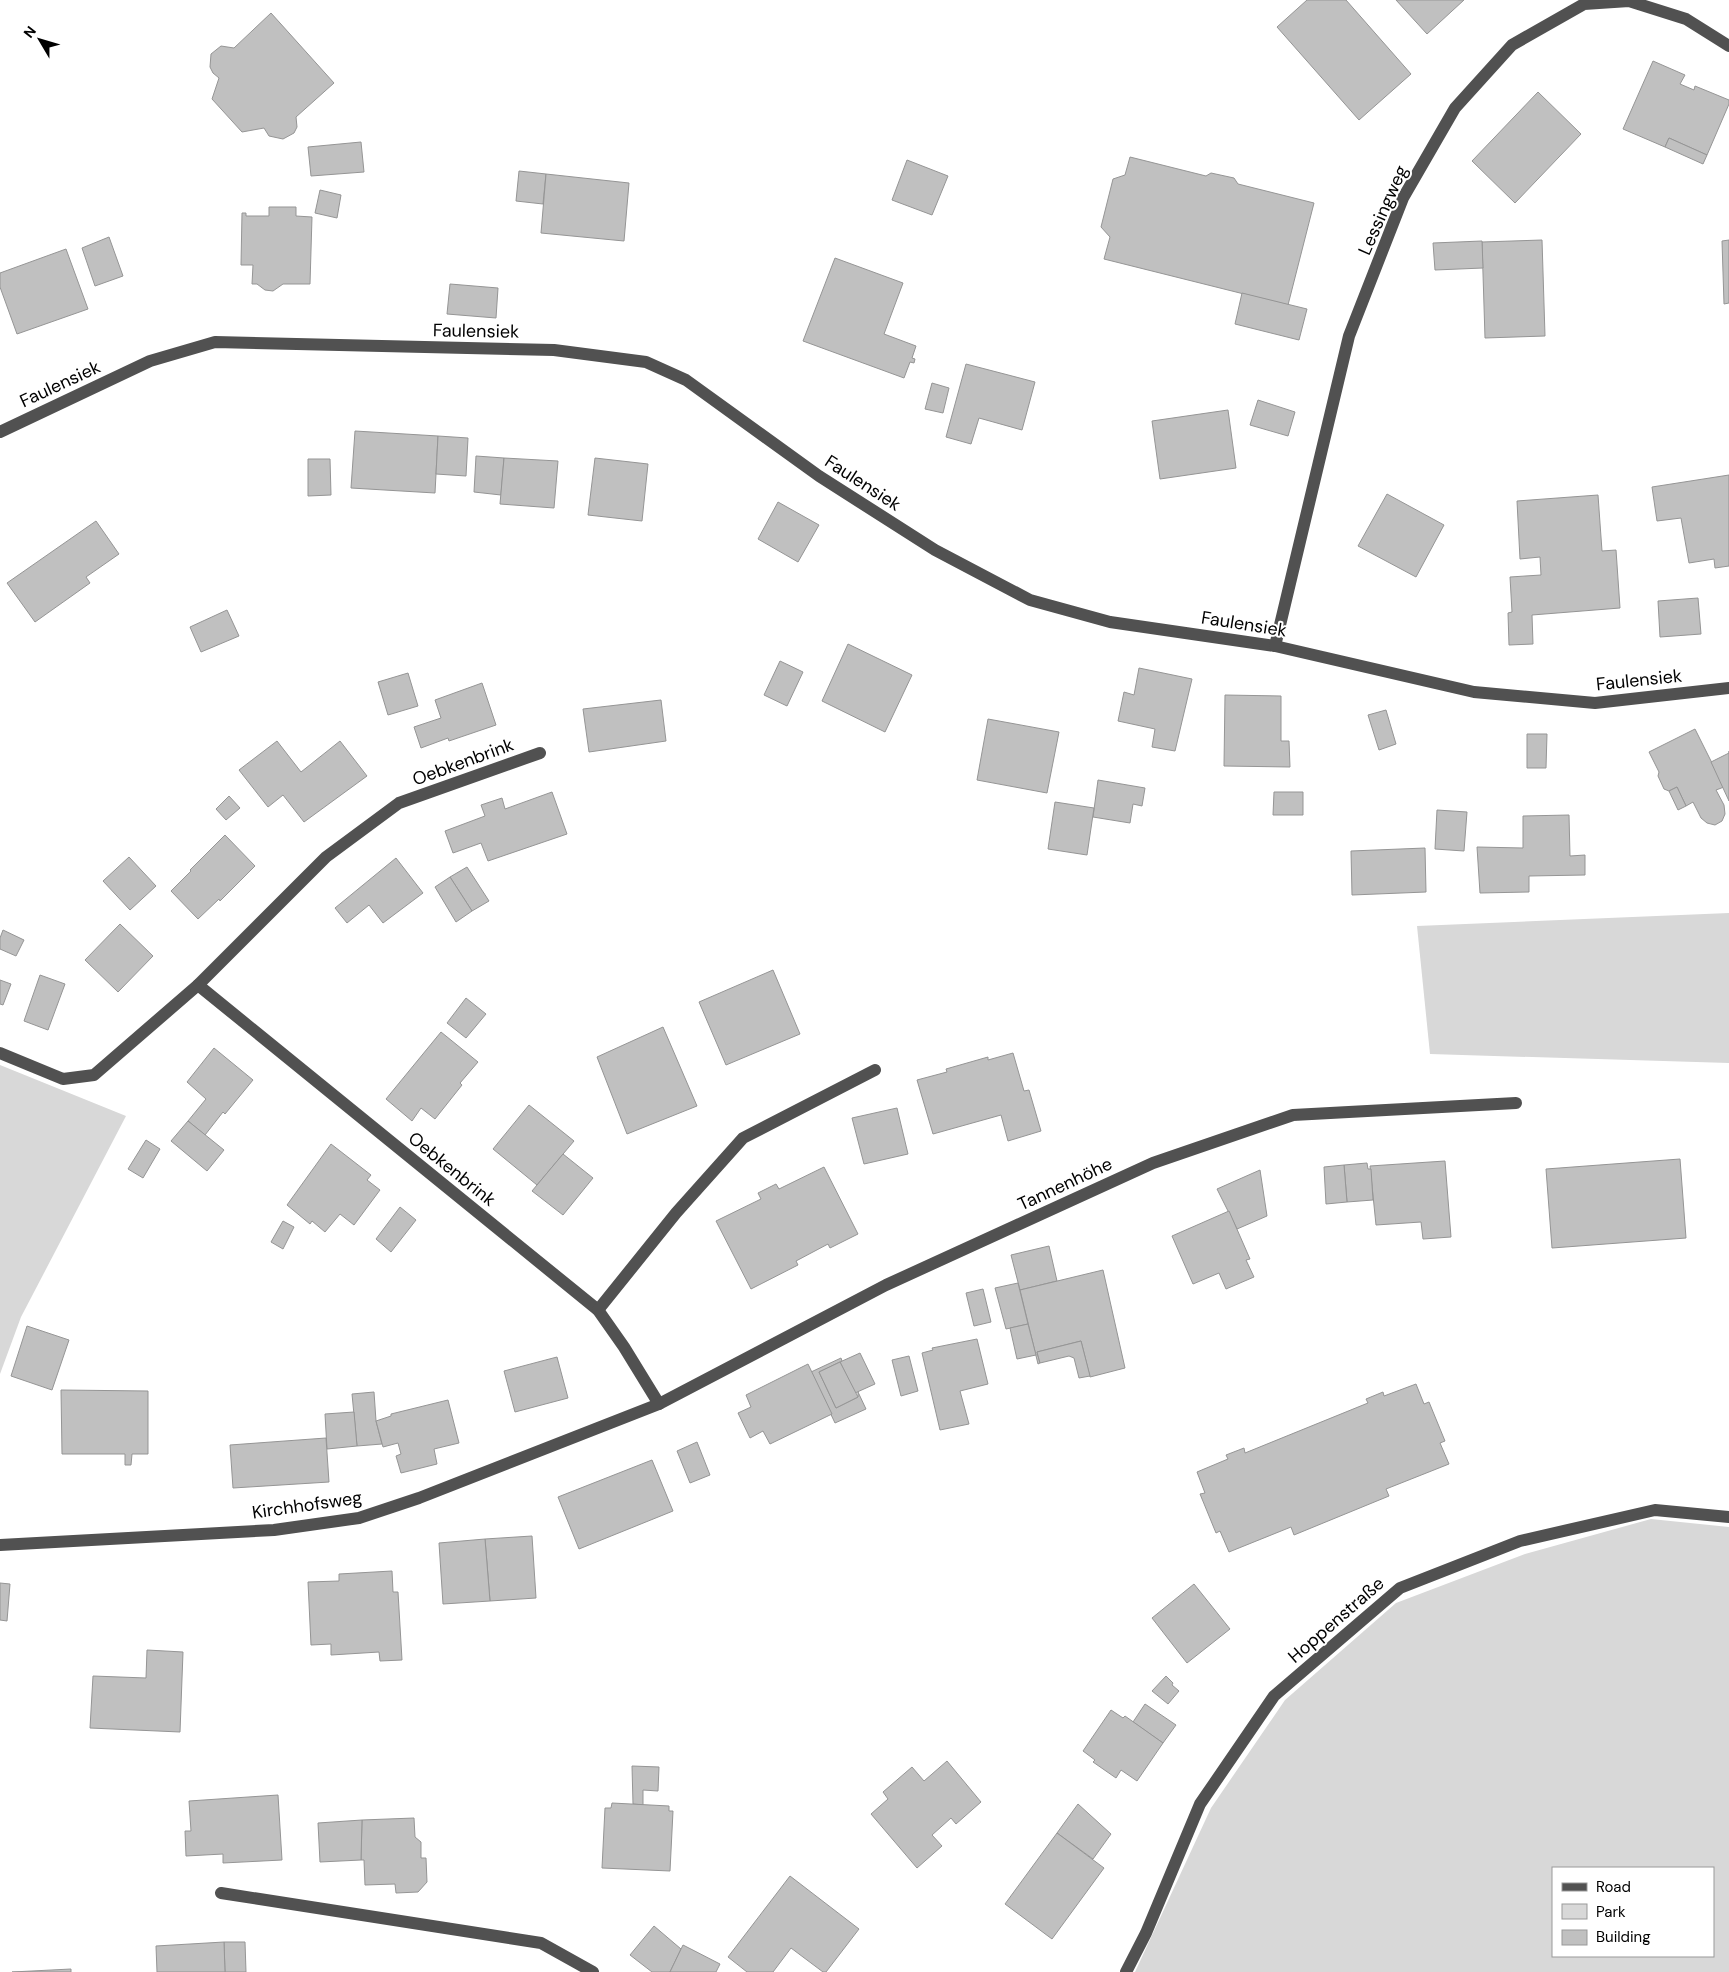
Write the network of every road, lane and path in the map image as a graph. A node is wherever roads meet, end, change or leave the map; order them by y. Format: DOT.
graph roads {
  1 [pos="1729,46"];
  2 [pos="0,432"];
  3 [pos="1275,646"];
  4 [pos="1729,688"];
  5 [pos="540,753"];
  6 [pos="198,985"];
  7 [pos="0,1053"];
  8 [pos="875,1070"];
  9 [pos="1516,1102"];
  10 [pos="598,1310"];
  11 [pos="659,1404"];
  12 [pos="1729,1517"];
  13 [pos="0,1545"];
  14 [pos="222,1892"];
  15 [pos="594,1972"];
  16 [pos="1126,1972"];
  1 -- 3 [label="street, Lessingweg"];
  2 -- 3 [label="street, Faulensiek"];
  3 -- 4 [label="street, Faulensiek"];
  5 -- 6 [label="street, Oebkenbrink"];
  6 -- 7 [label="street, Oebkenbrink"];
  6 -- 10 [label="street, Oebkenbrink"];
  8 -- 10 [label="street"];
  9 -- 11 [label="street, Tannenhöhe"];
  10 -- 11 [label="street, Oebkenbrink"];
  11 -- 13 [label="street, Kirchhofsweg"];
  12 -- 16 [label="street, Hoppenstraße"];
  14 -- 15 [label="street"];
}
